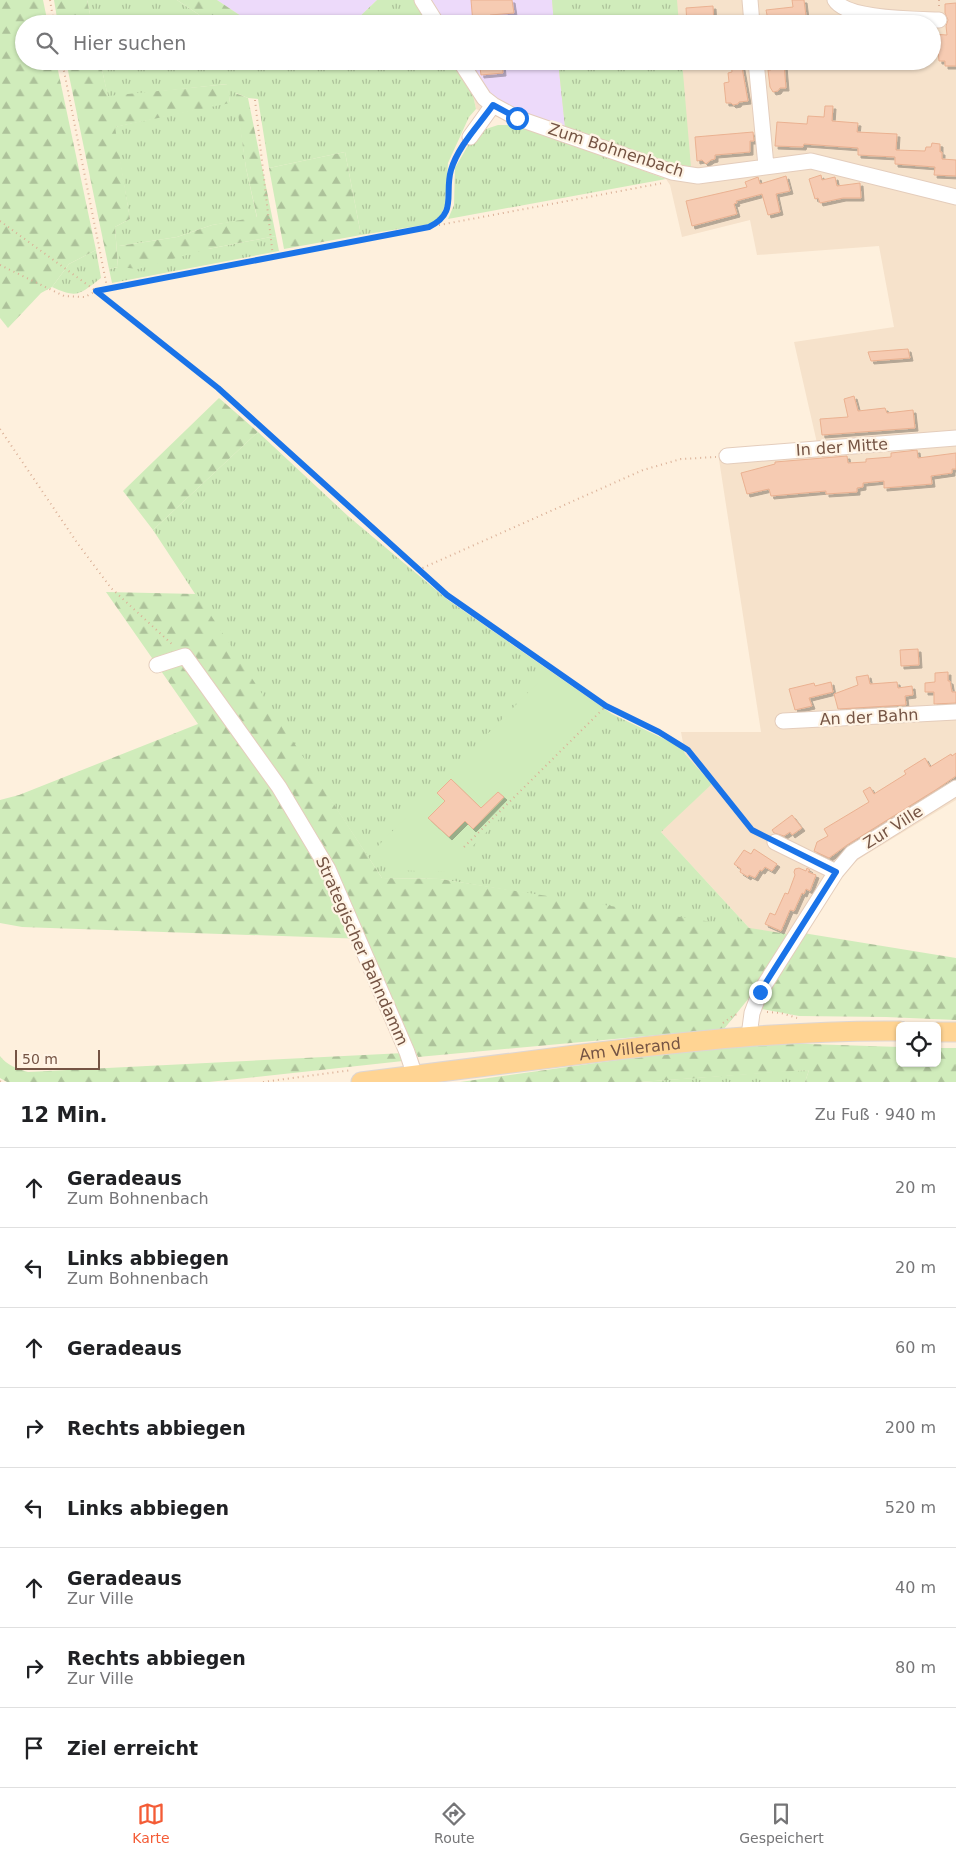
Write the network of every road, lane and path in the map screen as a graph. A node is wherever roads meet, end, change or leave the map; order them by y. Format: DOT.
graph roads {
  1 [pos="50,0"];
  2 [pos="422,0"];
  3 [pos="750,0"];
  4 [pos="835,0"];
  5 [pos="52,15"];
  6 [pos="431,15"];
  7 [pos="751,15"];
  8 [pos="870,15"];
  9 [pos="64,70"];
  10 [pos="465,70"];
  11 [pos="757,70"];
  12 [pos="255,100"];
  13 [pos="493,105"];
  14 [pos="470,137"];
  15 [pos="766,166"];
  16 [pos="670,181"];
  17 [pos="956,197"];
  18 [pos="0,221"];
  19 [pos="429,227"];
  20 [pos="273,258"];
  21 [pos="0,264"];
  22 [pos="108,288"];
  23 [pos="96,291"];
  24 [pos="0,428"];
  25 [pos="956,438"];
  26 [pos="728,456"];
  27 [pos="418,570"];
  28 [pos="185,656"];
  29 [pos="157,665"];
  30 [pos="606,706"];
  31 [pos="956,712"];
  32 [pos="783,721"];
  33 [pos="956,788"];
  34 [pos="775,842"];
  35 [pos="464,847"];
  36 [pos="836,872"];
  37 [pos="896,1031"];
  38 [pos="941,1032"];
  39 [pos="956,1032"];
  40 [pos="749,1036"];
  41 [pos="356,1076"];
  42 [pos="416,1078"];
  43 [pos="263,1082"];
  1 -- 5 [label="path"];
  2 -- 6 [label="street"];
  3 -- 7 [label="street"];
  4 -- 8 [label="street"];
  9 -- 22 [label="path"];
  10 -- 13 [label="street, Zum Bohnenbach"];
  11 -- 15 [label="street"];
  12 -- 20 [label="path"];
  13 -- 14 [label="street"];
  13 -- 15 [label="street, Zum Bohnenbach"];
  14 -- 19 [label="path"];
  15 -- 17 [label="street, Zum Bohnenbach"];
  16 -- 19 [label="path"];
  18 -- 23 [label="path"];
  19 -- 20 [label="path"];
  20 -- 22 [label="path"];
  21 -- 23 [label="path"];
  22 -- 23 [label="path"];
  23 -- 27 [label="path"];
  24 -- 28 [label="path"];
  25 -- 26 [label="street, In der Mitte"];
  26 -- 27 [label="path"];
  27 -- 30 [label="path"];
  28 -- 29 [label="street"];
  28 -- 42 [label="street, Strategischer Bahndamm"];
  30 -- 34 [label="path"];
  30 -- 35 [label="path"];
  31 -- 32 [label="street, An der Bahn"];
  33 -- 36 [label="street, Zur Ville"];
  34 -- 36 [label="street"];
  36 -- 40 [label="street, Zur Ville"];
  37 -- 40 [label="main road, Am Villerand"];
  38 -- 39 [label="main road"];
  40 -- 42 [label="main road, Am Villerand"];
  41 -- 42 [label="main road, Am Villerand"];
  41 -- 43 [label="path"];
}
